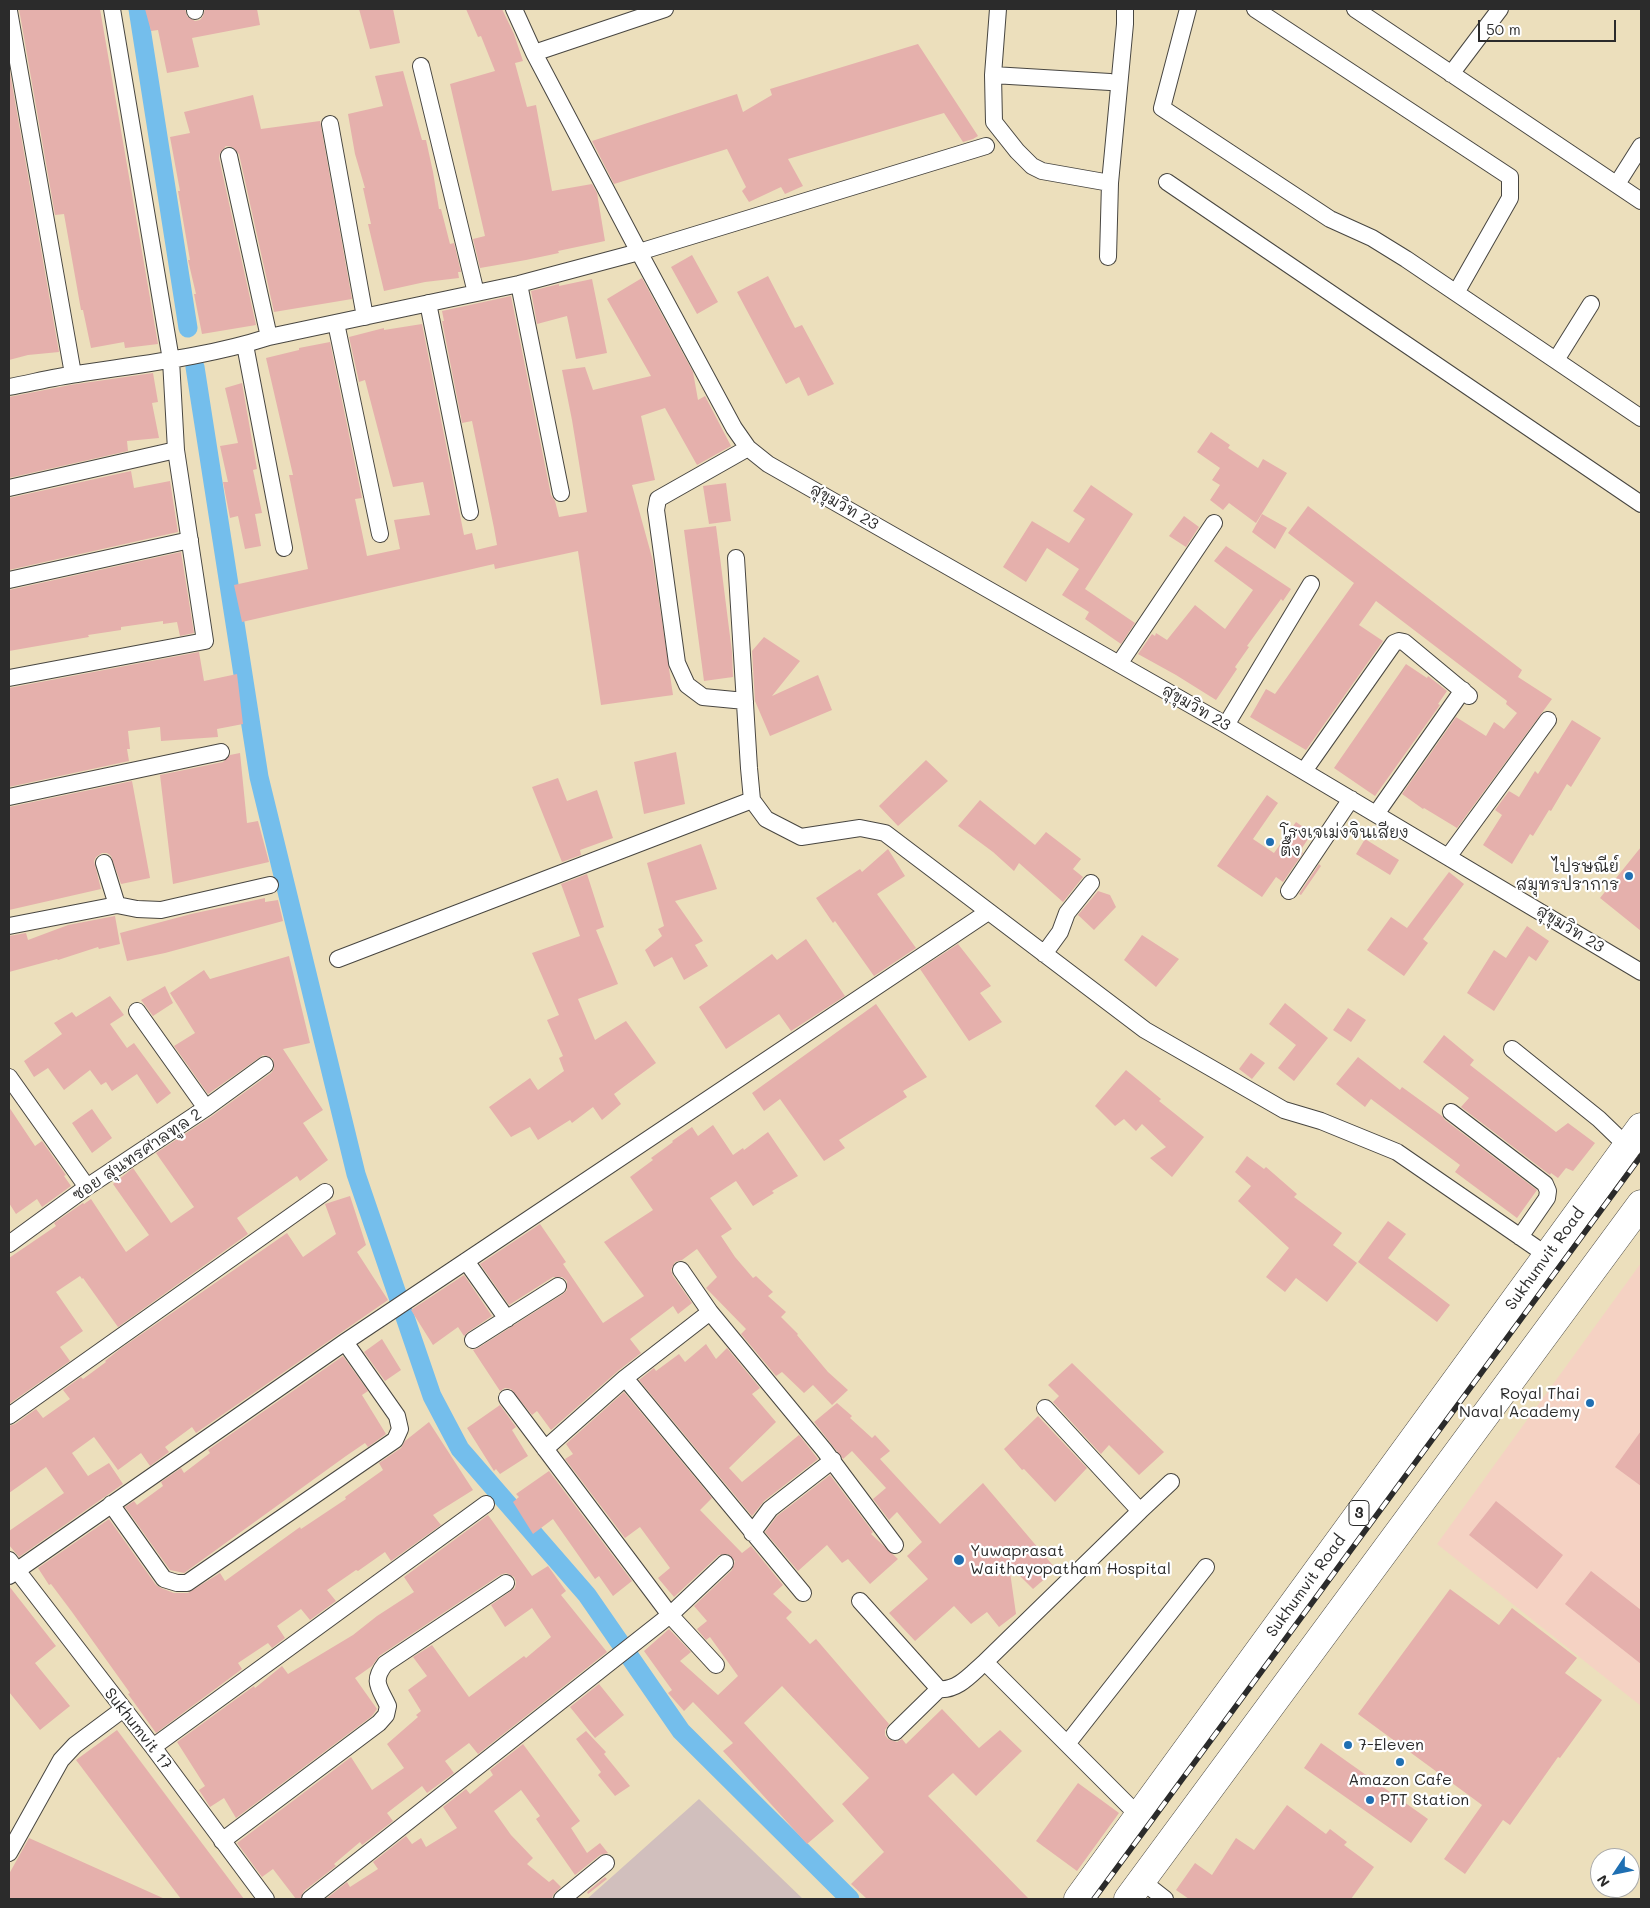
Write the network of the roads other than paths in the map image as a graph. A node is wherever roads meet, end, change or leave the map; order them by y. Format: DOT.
graph roads {
  1 [pos="112,9"];
  2 [pos="514,9"];
  3 [pos="666,9"];
  4 [pos="998,9"];
  5 [pos="1125,9"];
  6 [pos="1188,9"];
  7 [pos="1255,9"];
  8 [pos="1355,9"];
  9 [pos="1500,9"];
  10 [pos="9,11"];
  11 [pos="534,54"];
  12 [pos="421,66"];
  13 [pos="1451,74"];
  14 [pos="993,75"];
  15 [pos="1110,82"];
  16 [pos="330,124"];
  17 [pos="986,146"];
  18 [pos="1641,146"];
  19 [pos="229,156"];
  20 [pos="1167,182"];
  21 [pos="1110,183"];
  22 [pos="1617,184"];
  23 [pos="1641,201"];
  24 [pos="638,252"];
  25 [pos="1108,257"];
  26 [pos="519,284"];
  27 [pos="476,293"];
  28 [pos="1456,293"];
  29 [pos="428,303"];
  30 [pos="1591,304"];
  31 [pos="365,317"];
  32 [pos="336,323"];
  33 [pos="269,337"];
  34 [pos="245,345"];
  35 [pos="172,360"];
  36 [pos="1556,360"];
  37 [pos="73,374"];
  38 [pos="9,387"];
  39 [pos="1641,418"];
  40 [pos="748,448"];
  41 [pos="176,450"];
  42 [pos="9,488"];
  43 [pos="561,493"];
  44 [pos="1641,504"];
  45 [pos="470,512"];
  46 [pos="1214,523"];
  47 [pos="380,534"];
  48 [pos="190,540"];
  49 [pos="284,548"];
  50 [pos="736,558"];
  51 [pos="9,580"];
  52 [pos="1311,584"];
  53 [pos="1119,664"];
  54 [pos="9,678"];
  55 [pos="745,701"];
  56 [pos="1548,720"];
  57 [pos="1226,725"];
  58 [pos="221,752"];
  59 [pos="1304,771"];
  60 [pos="9,797"];
  61 [pos="1351,799"];
  62 [pos="752,800"];
  63 [pos="1376,814"];
  64 [pos="1448,857"];
  65 [pos="104,863"];
  66 [pos="1091,883"];
  67 [pos="270,885"];
  68 [pos="1289,890"];
  69 [pos="118,905"];
  70 [pos="988,912"];
  71 [pos="9,926"];
  72 [pos="1044,954"];
  73 [pos="338,959"];
  74 [pos="1641,972"];
  75 [pos="137,1011"];
  76 [pos="1512,1049"];
  77 [pos="266,1065"];
  78 [pos="9,1077"];
  79 [pos="206,1108"];
  80 [pos="1451,1112"];
  81 [pos="1634,1137"];
  82 [pos="87,1187"];
  83 [pos="325,1192"];
  84 [pos="1641,1204"];
  85 [pos="1520,1237"];
  86 [pos="9,1244"];
  87 [pos="1548,1256"];
  88 [pos="466,1261"];
  89 [pos="682,1270"];
  90 [pos="558,1286"];
  91 [pos="710,1312"];
  92 [pos="507,1319"];
  93 [pos="473,1340"];
  94 [pos="345,1342"];
  95 [pos="625,1378"];
  96 [pos="507,1398"];
  97 [pos="1045,1408"];
  98 [pos="9,1416"];
  99 [pos="545,1449"];
  100 [pos="833,1460"];
  101 [pos="1171,1482"];
  102 [pos="111,1504"];
  103 [pos="486,1504"];
  104 [pos="1140,1511"];
  105 [pos="752,1532"];
  106 [pos="895,1545"];
  107 [pos="725,1563"];
  108 [pos="1206,1567"];
  109 [pos="11,1568"];
  110 [pos="506,1583"];
  111 [pos="803,1593"];
  112 [pos="860,1601"];
  113 [pos="670,1615"];
  114 [pos="985,1662"];
  115 [pos="716,1665"];
  116 [pos="939,1689"];
  117 [pos="122,1710"];
  118 [pos="895,1732"];
  119 [pos="1067,1744"];
  120 [pos="152,1746"];
  121 [pos="1138,1816"];
  122 [pos="222,1842"];
  123 [pos="9,1853"];
  124 [pos="606,1863"];
  125 [pos="1135,1890"];
  126 [pos="266,1899"];
  127 [pos="310,1899"];
  128 [pos="562,1899"];
  129 [pos="1078,1899"];
  130 [pos="1165,1899"];
  1 -- 35 [label="street"];
  2 -- 11 [label="street, สุขุมวิท 23"];
  3 -- 11 [label="street"];
  4 -- 14 [label="street"];
  5 -- 21 [label="street"];
  6 -- 28 [label="street"];
  7 -- 28 [label="street"];
  8 -- 13 [label="street"];
  9 -- 13 [label="street"];
  10 -- 37 [label="street"];
  11 -- 24 [label="street, สุขุมวิท 23"];
  12 -- 27 [label="street"];
  13 -- 22 [label="street"];
  14 -- 15 [label="street"];
  14 -- 21 [label="street"];
  16 -- 31 [label="street"];
  17 -- 24 [label="street"];
  18 -- 22 [label="street"];
  19 -- 33 [label="street"];
  20 -- 44 [label="street"];
  21 -- 25 [label="street"];
  22 -- 23 [label="street"];
  24 -- 26 [label="street"];
  24 -- 40 [label="street, สุขุมวิท 23"];
  26 -- 27 [label="street"];
  26 -- 43 [label="street"];
  27 -- 29 [label="street"];
  28 -- 36 [label="street"];
  29 -- 31 [label="street"];
  29 -- 45 [label="street"];
  30 -- 36 [label="street"];
  31 -- 32 [label="street"];
  32 -- 33 [label="street"];
  32 -- 47 [label="street"];
  33 -- 34 [label="street"];
  34 -- 35 [label="street"];
  34 -- 49 [label="street"];
  35 -- 37 [label="street"];
  35 -- 41 [label="street"];
  36 -- 39 [label="street"];
  37 -- 38 [label="street"];
  40 -- 53 [label="street, สุขุมวิท 23"];
  40 -- 55 [label="street"];
  41 -- 42 [label="street"];
  41 -- 48 [label="street"];
  46 -- 53 [label="street"];
  48 -- 51 [label="street"];
  48 -- 54 [label="street"];
  50 -- 55 [label="street"];
  52 -- 57 [label="street"];
  53 -- 57 [label="street, สุขุมวิท 23"];
  55 -- 62 [label="street"];
  56 -- 64 [label="street"];
  57 -- 59 [label="street, สุขุมวิท 23"];
  58 -- 60 [label="street"];
  59 -- 61 [label="street, สุขุมวิท 23"];
  59 -- 63 [label="street"];
  61 -- 63 [label="street, สุขุมวิท 23"];
  61 -- 68 [label="street"];
  62 -- 70 [label="street"];
  62 -- 73 [label="street"];
  63 -- 64 [label="street, สุขุมวิท 23"];
  64 -- 74 [label="street, สุขุมวิท 23"];
  65 -- 69 [label="street"];
  66 -- 72 [label="street"];
  67 -- 69 [label="street"];
  69 -- 71 [label="street"];
  70 -- 72 [label="street"];
  70 -- 88 [label="street"];
  72 -- 85 [label="street"];
  75 -- 79 [label="street"];
  76 -- 81 [label="street"];
  77 -- 79 [label="street, ซอย สุนทรศาลทูล 2"];
  78 -- 82 [label="street"];
  79 -- 82 [label="street, ซอย สุนทรศาลทูล 2"];
  80 -- 85 [label="street"];
  81 -- 87 [label="highway, Sukhumvit Road / 3"];
  82 -- 86 [label="street, ซอย สุนทรศาลทูล 2"];
  83 -- 98 [label="street"];
  84 -- 125 [label="highway"];
  85 -- 87 [label="street"];
  87 -- 121 [label="highway, Sukhumvit Road / 3"];
  88 -- 92 [label="street"];
  88 -- 94 [label="street"];
  89 -- 91 [label="street"];
  90 -- 92 [label="street"];
  91 -- 95 [label="street"];
  91 -- 100 [label="street"];
  92 -- 93 [label="street"];
  94 -- 102 [label="street"];
  94 -- 102 [label="street"];
  95 -- 99 [label="street"];
  95 -- 105 [label="street"];
  96 -- 99 [label="street"];
  97 -- 104 [label="street"];
  99 -- 113 [label="street"];
  100 -- 105 [label="street"];
  100 -- 106 [label="street"];
  101 -- 104 [label="street"];
  102 -- 109 [label="street"];
  103 -- 120 [label="street"];
  104 -- 114 [label="street"];
  105 -- 111 [label="street"];
  107 -- 113 [label="street"];
  108 -- 119 [label="street"];
  109 -- 117 [label="street, Sukhumvit 17"];
  110 -- 122 [label="street"];
  112 -- 116 [label="street"];
  113 -- 115 [label="street"];
  113 -- 127 [label="street"];
  114 -- 116 [label="street"];
  114 -- 119 [label="street"];
  116 -- 118 [label="street"];
  117 -- 120 [label="street, Sukhumvit 17"];
  117 -- 123 [label="street"];
  119 -- 121 [label="street"];
  120 -- 122 [label="street, Sukhumvit 17"];
  121 -- 129 [label="highway, Sukhumvit Road / 3"];
  122 -- 126 [label="street, Sukhumvit 17"];
  124 -- 128 [label="street"];
  125 -- 130 [label="street"];
}
